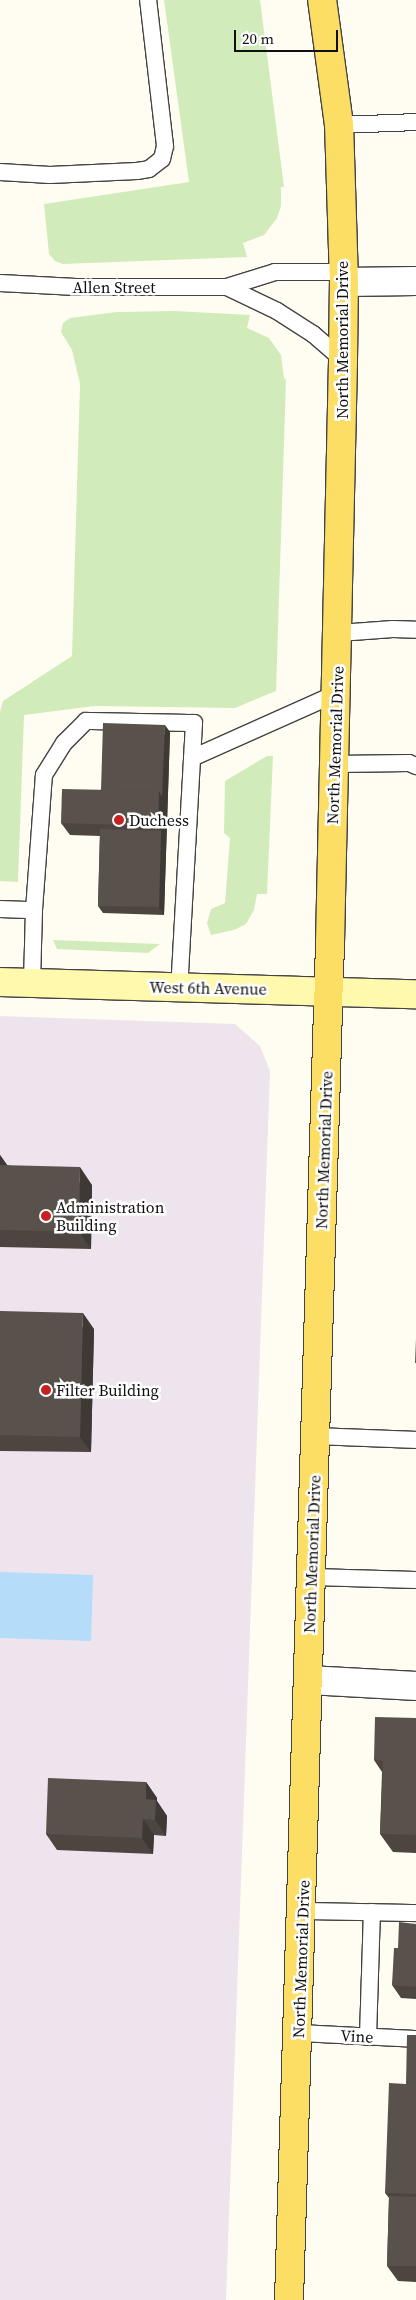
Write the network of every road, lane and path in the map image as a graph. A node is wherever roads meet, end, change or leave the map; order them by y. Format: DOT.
graph roads {
  1 [pos="148,0"];
  2 [pos="322,0"];
  3 [pos="416,122"];
  4 [pos="339,125"];
  5 [pos="0,172"];
  6 [pos="344,277"];
  7 [pos="416,281"];
  8 [pos="0,283"];
  9 [pos="227,286"];
  10 [pos="343,360"];
  11 [pos="416,630"];
  12 [pos="338,633"];
  13 [pos="337,693"];
  14 [pos="192,758"];
  15 [pos="335,764"];
  16 [pos="416,766"];
  17 [pos="0,909"];
  18 [pos="34,910"];
  19 [pos="0,982"];
  20 [pos="32,983"];
  21 [pos="178,988"];
  22 [pos="329,991"];
  23 [pos="416,994"];
  24 [pos="316,1436"];
  25 [pos="416,1440"];
  26 [pos="312,1576"];
  27 [pos="416,1580"];
  28 [pos="309,1680"];
  29 [pos="416,1686"];
  30 [pos="302,1911"];
  31 [pos="372,1912"];
  32 [pos="416,1913"];
  33 [pos="298,2033"];
  34 [pos="368,2037"];
  35 [pos="416,2039"];
  36 [pos="289,2300"];
  1 -- 5 [label="lane"];
  2 -- 4 [label="main road, North Memorial Drive"];
  3 -- 4 [label="lane"];
  4 -- 6 [label="main road, North Memorial Drive"];
  6 -- 7 [label="street, Allen Street"];
  6 -- 9 [label="lane, Allen Street"];
  6 -- 10 [label="main road, North Memorial Drive"];
  8 -- 9 [label="lane, Allen Street"];
  9 -- 10 [label="lane, Allen Street"];
  10 -- 12 [label="main road, North Memorial Drive"];
  11 -- 12 [label="lane"];
  12 -- 13 [label="main road, North Memorial Drive"];
  13 -- 14 [label="lane"];
  13 -- 15 [label="main road, North Memorial Drive"];
  14 -- 18 [label="lane"];
  14 -- 21 [label="lane"];
  15 -- 16 [label="lane"];
  15 -- 22 [label="main road, North Memorial Drive"];
  17 -- 18 [label="lane"];
  18 -- 20 [label="lane"];
  19 -- 20 [label="street, West 6th Avenue"];
  20 -- 21 [label="street, West 6th Avenue"];
  21 -- 22 [label="street, West 6th Avenue"];
  22 -- 23 [label="street, West 6th Avenue"];
  22 -- 24 [label="main road, North Memorial Drive"];
  24 -- 25 [label="lane"];
  24 -- 26 [label="main road, North Memorial Drive"];
  26 -- 27 [label="lane"];
  26 -- 28 [label="main road, North Memorial Drive"];
  28 -- 29 [label="street"];
  28 -- 30 [label="main road, North Memorial Drive"];
  30 -- 31 [label="lane"];
  30 -- 33 [label="main road, North Memorial Drive"];
  31 -- 32 [label="lane"];
  31 -- 34 [label="lane"];
  33 -- 34 [label="lane, Vine"];
  33 -- 36 [label="main road, North Memorial Drive"];
  34 -- 35 [label="lane, Vine"];
}
